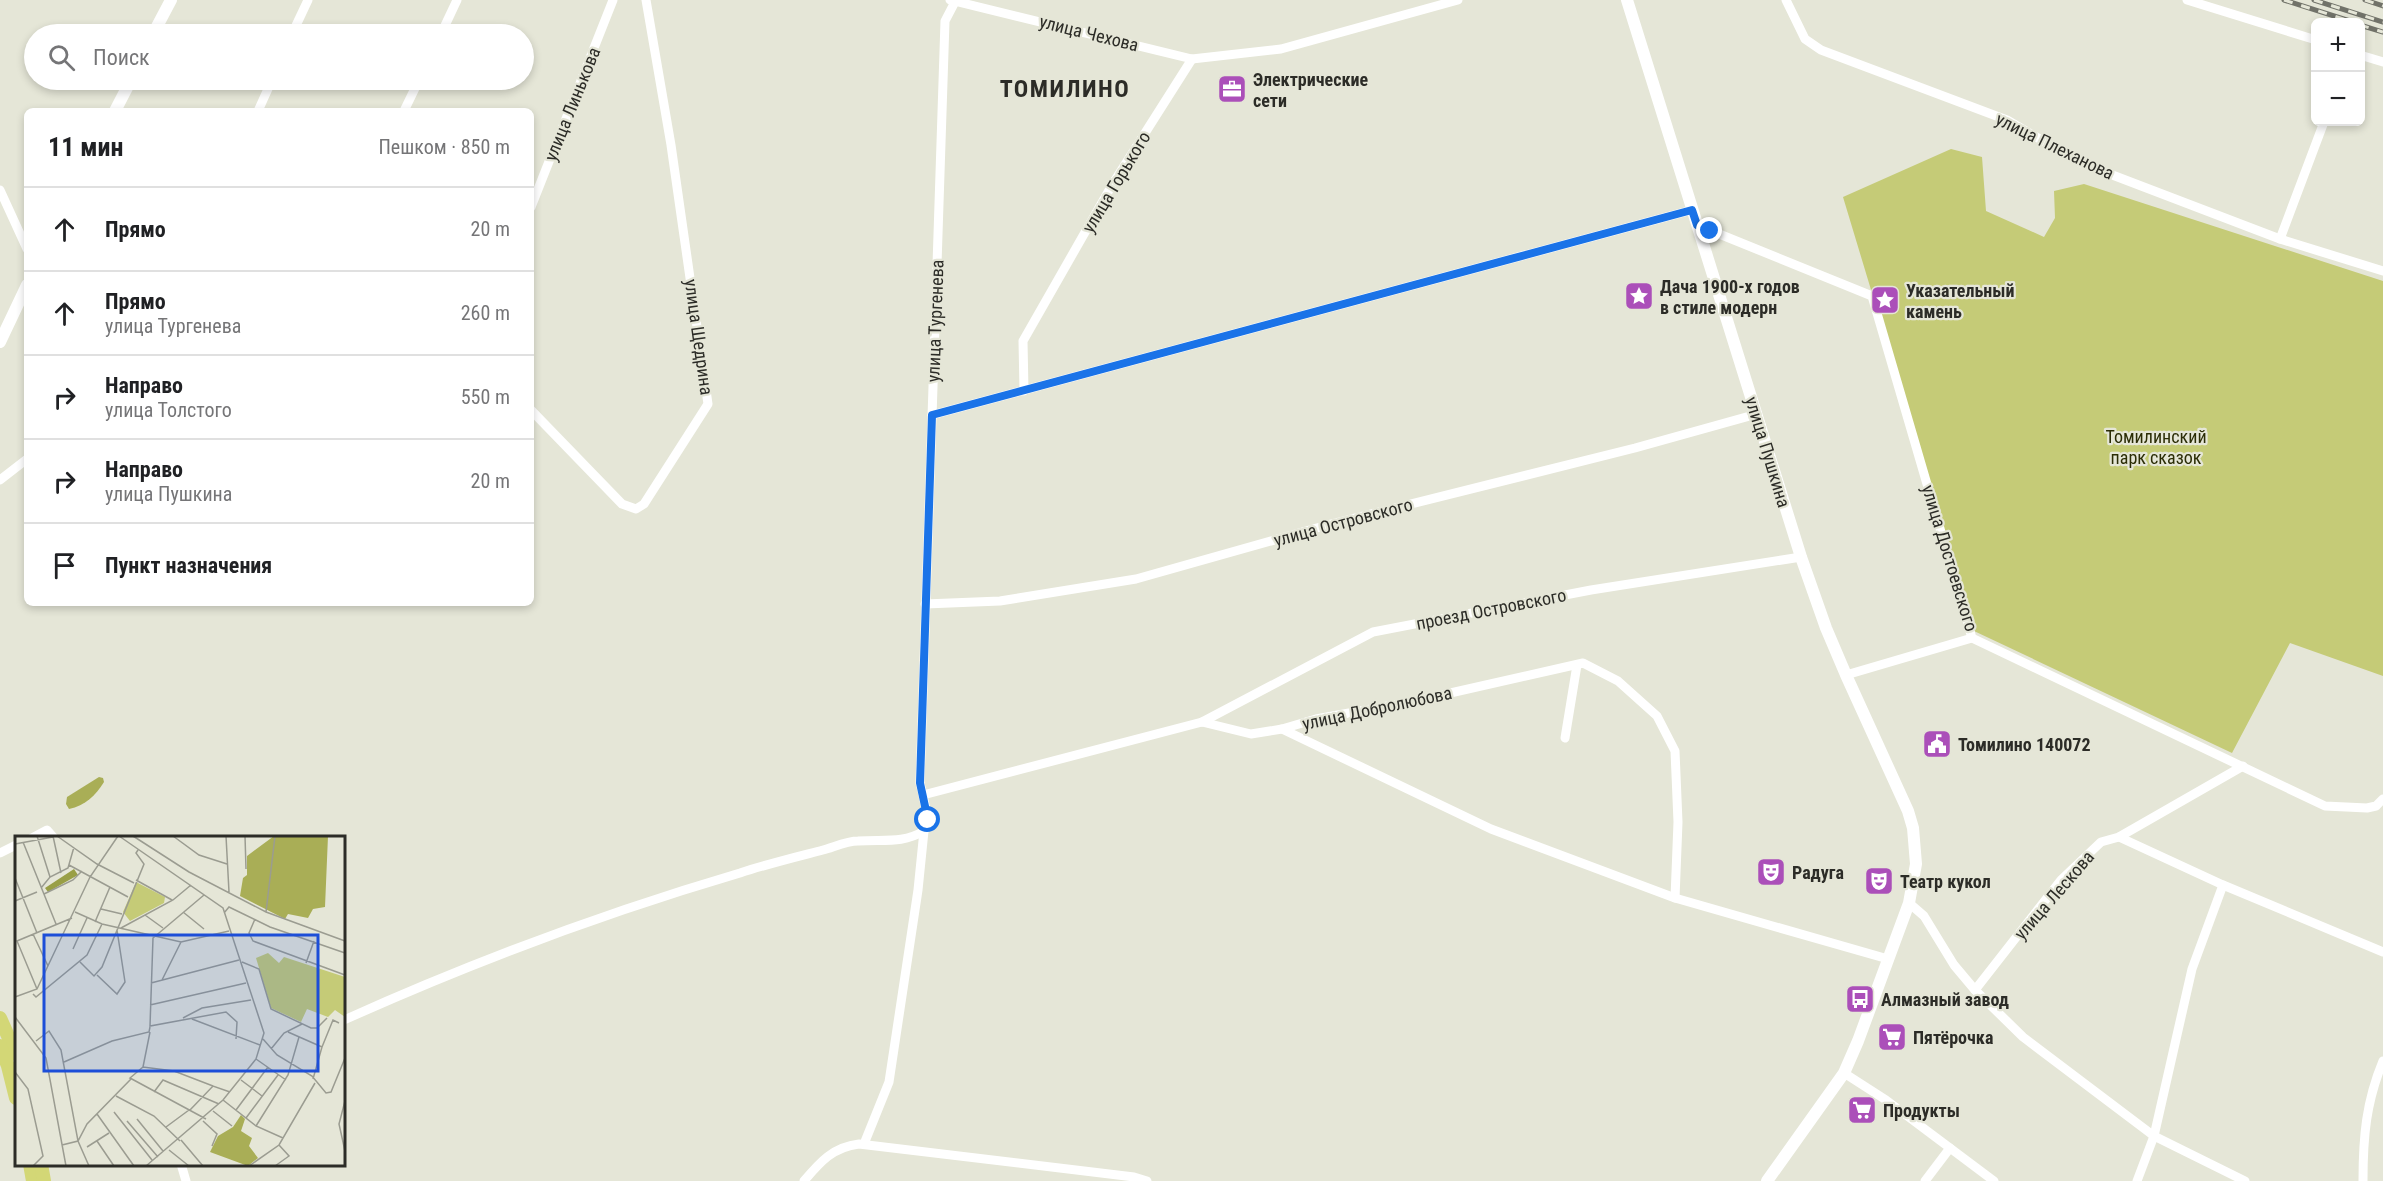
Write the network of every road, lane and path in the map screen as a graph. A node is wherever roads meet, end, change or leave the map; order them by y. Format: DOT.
graph roads {
  1 [pos="171,0"];
  2 [pos="308,0"];
  3 [pos="457,0"];
  4 [pos="613,0"];
  5 [pos="646,0"];
  6 [pos="954,0"];
  7 [pos="1458,0"];
  8 [pos="1627,0"];
  9 [pos="1786,0"];
  10 [pos="2187,0"];
  11 [pos="158,24"];
  12 [pos="297,24"];
  13 [pos="446,24"];
  14 [pos="2311,38"];
  15 [pos="2365,56"];
  16 [pos="1192,58"];
  17 [pos="2383,62"];
  18 [pos="126,90"];
  19 [pos="267,90"];
  20 [pos="414,90"];
  21 [pos="117,108"];
  22 [pos="259,108"];
  23 [pos="405,108"];
  24 [pos="2322,126"];
  25 [pos="0,190"];
  26 [pos="534,199"];
  27 [pos="1692,210"];
  28 [pos="1697,225"];
  29 [pos="2280,239"];
  30 [pos="24,242"];
  31 [pos="2383,271"];
  32 [pos="24,291"];
  33 [pos="0,342"];
  34 [pos="1024,391"];
  35 [pos="534,413"];
  36 [pos="1758,414"];
  37 [pos="932,415"];
  38 [pos="24,461"];
  39 [pos="0,480"];
  40 [pos="1801,557"];
  41 [pos="925,604"];
  42 [pos="1972,639"];
  43 [pos="1577,665"];
  44 [pos="1846,675"];
  45 [pos="1202,722"];
  46 [pos="1282,729"];
  47 [pos="1565,738"];
  48 [pos="2242,766"];
  49 [pos="922,792"];
  50 [pos="2383,799"];
  51 [pos="924,831"];
  52 [pos="34,836"];
  53 [pos="53,836"];
  54 [pos="2119,837"];
  55 [pos="15,846"];
  56 [pos="0,853"];
  57 [pos="2223,885"];
  58 [pos="1675,898"];
  59 [pos="1910,900"];
  60 [pos="2383,952"];
  61 [pos="1888,959"];
  62 [pos="1975,990"];
  63 [pos="0,1018"];
  64 [pos="345,1020"];
  65 [pos="0,1046"];
  66 [pos="15,1052"];
  67 [pos="2383,1061"];
  68 [pos="1844,1074"];
  69 [pos="15,1094"];
  70 [pos="2154,1136"];
  71 [pos="864,1144"];
  72 [pos="1950,1148"];
  73 [pos="30,1166"];
  74 [pos="41,1166"];
  75 [pos="182,1166"];
  76 [pos="33,1181"];
  77 [pos="44,1181"];
  78 [pos="186,1181"];
  79 [pos="804,1181"];
  80 [pos="1147,1181"];
  81 [pos="1767,1181"];
  82 [pos="1925,1181"];
  83 [pos="1994,1181"];
  84 [pos="2137,1181"];
  85 [pos="2245,1181"];
  86 [pos="2363,1181"];
  1 -- 11 [label="main road"];
  2 -- 12 [label="street"];
  3 -- 13 [label="street"];
  4 -- 26 [label="street, улица Линькова"];
  5 -- 35 [label="street, улица Щедрина"];
  6 -- 16 [label="street, улица Чехова"];
  6 -- 37 [label="street, улица Тургенева"];
  7 -- 16 [label="street"];
  8 -- 27 [label="main road, улица Пушкина"];
  9 -- 29 [label="street, улица Плеханова"];
  10 -- 14 [label="street"];
  15 -- 17 [label="street"];
  16 -- 34 [label="street, улица Горького"];
  18 -- 21 [label="main road"];
  19 -- 22 [label="street"];
  20 -- 23 [label="street"];
  24 -- 29 [label="street"];
  25 -- 30 [label="street"];
  27 -- 28 [label="main road, улица Пушкина"];
  27 -- 34 [label="street"];
  28 -- 36 [label="main road, улица Пушкина"];
  28 -- 42 [label="street, улица Достоевского"];
  29 -- 31 [label="street, улица Плеханова"];
  32 -- 33 [label="main road"];
  34 -- 37 [label="street"];
  36 -- 40 [label="main road, улица Пушкина"];
  36 -- 41 [label="street, улица Островского"];
  37 -- 41 [label="street, улица Тургенева"];
  38 -- 39 [label="street"];
  40 -- 44 [label="main road, улица Пушкина"];
  40 -- 45 [label="street, проезд Островского"];
  41 -- 49 [label="street, улица Тургенева"];
  42 -- 44 [label="street"];
  42 -- 48 [label="street, улица Достоевского"];
  43 -- 46 [label="street, улица Добролюбова"];
  43 -- 47 [label="street"];
  43 -- 58 [label="street"];
  44 -- 59 [label="main road, улица Пушкина"];
  45 -- 46 [label="street"];
  45 -- 49 [label="street, проезд Островского"];
  46 -- 58 [label="street, улица Добролюбова"];
  48 -- 50 [label="street, улица Достоевского"];
  48 -- 54 [label="street, улица Лескова"];
  49 -- 51 [label="street, улица Тургенева"];
  51 -- 64 [label="street"];
  51 -- 71 [label="street, улица Тургенева"];
  52 -- 53 [label="street"];
  54 -- 57 [label="street"];
  54 -- 62 [label="street, улица Лескова"];
  55 -- 56 [label="street"];
  57 -- 60 [label="street"];
  57 -- 70 [label="street"];
  58 -- 61 [label="street, улица Добролюбова"];
  59 -- 61 [label="main road, улица Пушкина"];
  59 -- 62 [label="street"];
  61 -- 68 [label="main road, улица Пушкина"];
  62 -- 70 [label="street"];
  63 -- 66 [label="main road"];
  65 -- 69 [label="main road"];
  67 -- 86 [label="street"];
  68 -- 72 [label="street"];
  68 -- 81 [label="main road, улица Пушкина"];
  70 -- 84 [label="street"];
  70 -- 85 [label="street"];
  71 -- 79 [label="street"];
  71 -- 80 [label="street"];
  72 -- 82 [label="street"];
  72 -- 83 [label="street"];
  73 -- 76 [label="main road"];
  74 -- 77 [label="main road"];
  75 -- 78 [label="street"];
}
